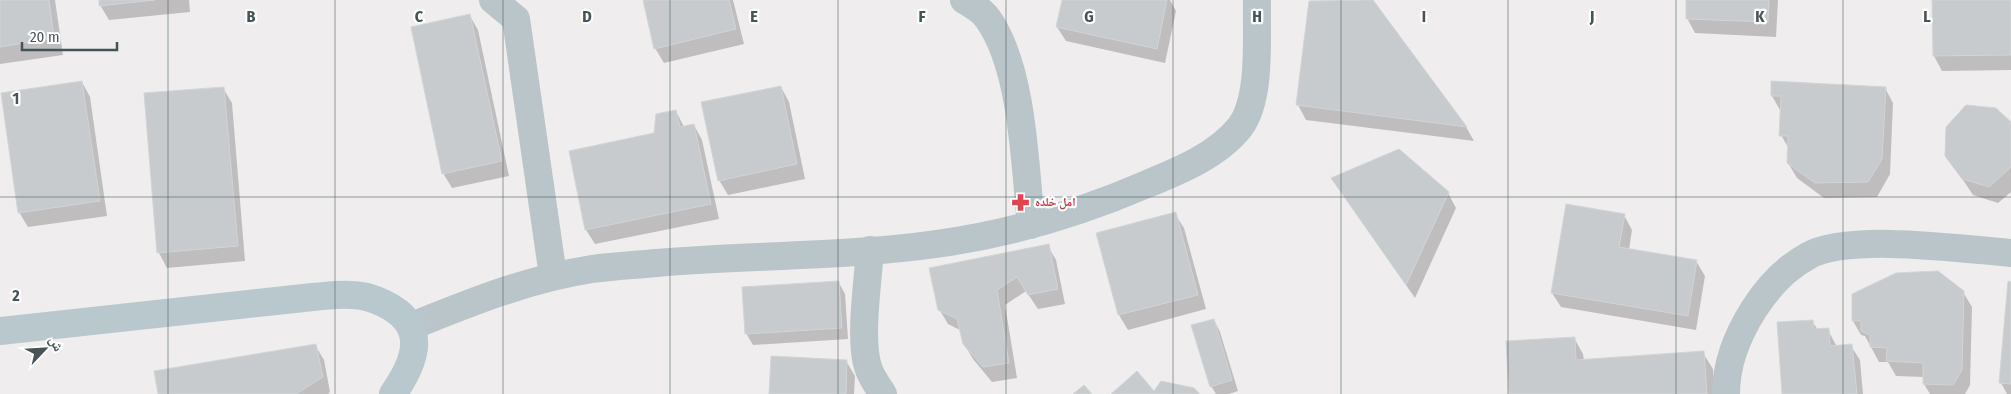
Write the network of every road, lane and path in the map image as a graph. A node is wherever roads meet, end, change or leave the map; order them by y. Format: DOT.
graph roads {
  1 [pos="493,0"];
  2 [pos="964,0"];
  3 [pos="1257,0"];
  4 [pos="1031,225"];
  5 [pos="870,250"];
  6 [pos="2011,254"];
  7 [pos="553,276"];
  8 [pos="412,326"];
  9 [pos="0,331"];
  10 [pos="393,394"];
  11 [pos="883,394"];
  12 [pos="1726,394"];
  1 -- 7 [label="street"];
  2 -- 4 [label="street"];
  3 -- 4 [label="street"];
  4 -- 5 [label="street"];
  5 -- 7 [label="street"];
  5 -- 11 [label="street"];
  6 -- 12 [label="street"];
  7 -- 8 [label="street"];
  8 -- 9 [label="street"];
  8 -- 10 [label="street"];
}
